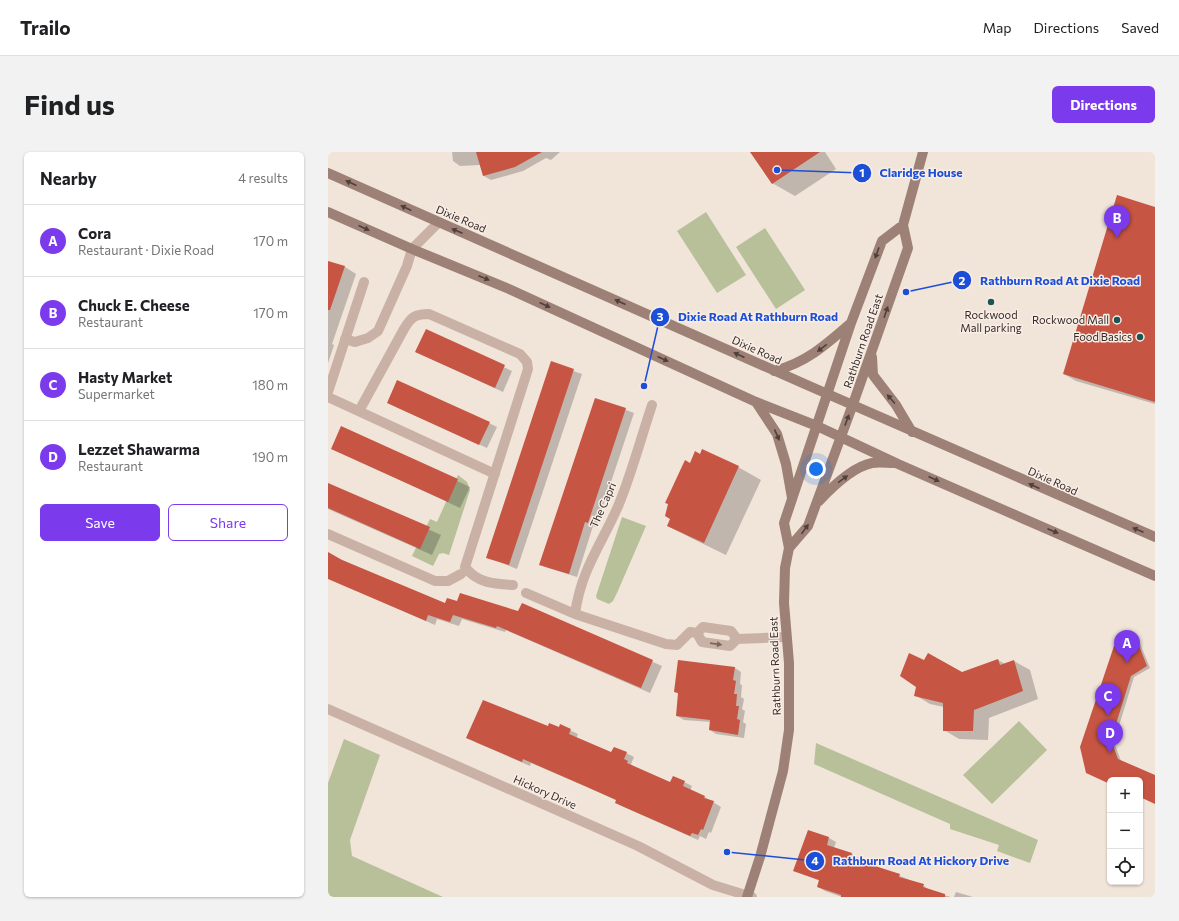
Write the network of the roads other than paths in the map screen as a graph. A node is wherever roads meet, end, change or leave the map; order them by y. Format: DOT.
graph roads {
  1 [pos="923,152"];
  2 [pos="328,173"];
  3 [pos="328,212"];
  4 [pos="438,223"];
  5 [pos="903,225"];
  6 [pos="412,249"];
  7 [pos="364,282"];
  8 [pos="851,323"];
  9 [pos="345,339"];
  10 [pos="873,349"];
  11 [pos="774,371"];
  12 [pos="328,392"];
  13 [pos="828,394"];
  14 [pos="328,397"];
  15 [pos="756,402"];
  16 [pos="853,404"];
  17 [pos="652,405"];
  18 [pos="359,411"];
  19 [pos="817,426"];
  20 [pos="912,432"];
  21 [pos="841,436"];
  22 [pos="898,464"];
  23 [pos="495,474"];
  24 [pos="792,500"];
  25 [pos="815,506"];
  26 [pos="328,534"];
  27 [pos="1155,538"];
  28 [pos="789,548"];
  29 [pos="461,574"];
  30 [pos="1155,576"];
  31 [pos="513,585"];
  32 [pos="526,593"];
  33 [pos="575,614"];
  34 [pos="697,633"];
  35 [pos="786,637"];
  36 [pos="737,639"];
  37 [pos="328,710"];
  38 [pos="749,896"];
  1 -- 5 [label="main road, Rathburn Road East"];
  4 -- 2 [label="main road, Dixie Road, one-way"];
  3 -- 6 [label="main road, one-way"];
  4 -- 6 [label="street"];
  11 -- 4 [label="main road, Dixie Road, one-way"];
  5 -- 8 [label="main road, Rathburn Road East, one-way"];
  10 -- 5 [label="main road, Rathburn Road East, one-way"];
  6 -- 9 [label="street"];
  6 -- 15 [label="main road, one-way"];
  7 -- 9 [label="street"];
  8 -- 11 [label="main road, one-way"];
  8 -- 13 [label="main road, Rathburn Road East"];
  9 -- 12 [label="street"];
  10 -- 16 [label="main road, Rathburn Road East"];
  20 -- 10 [label="main road, one-way"];
  11 -- 13 [label="main road, Dixie Road"];
  13 -- 16 [label="main road, Dixie Road"];
  13 -- 19 [label="main road, Rathburn Road East"];
  14 -- 18 [label="street"];
  15 -- 19 [label="main road"];
  15 -- 24 [label="main road, one-way"];
  16 -- 20 [label="main road, Dixie Road"];
  21 -- 16 [label="main road, Rathburn Road East, one-way"];
  17 -- 33 [label="street, The Capri"];
  18 -- 23 [label="street"];
  18 -- 23 [label="street"];
  19 -- 21 [label="main road"];
  19 -- 24 [label="main road, Rathburn Road East"];
  27 -- 20 [label="main road, Dixie Road, one-way"];
  21 -- 22 [label="main road"];
  21 -- 25 [label="main road, Rathburn Road East"];
  25 -- 22 [label="main road, one-way"];
  22 -- 30 [label="main road, one-way"];
  23 -- 31 [label="street"];
  24 -- 28 [label="main road, Rathburn Road East"];
  28 -- 25 [label="main road, Rathburn Road East, one-way"];
  26 -- 29 [label="street"];
  28 -- 35 [label="main road, Rathburn Road East"];
  32 -- 33 [label="street"];
  33 -- 34 [label="street"];
  34 -- 36 [label="street"];
  34 -- 36 [label="street, one-way"];
  35 -- 36 [label="street"];
  35 -- 38 [label="main road, Rathburn Road East"];
  37 -- 38 [label="street, Hickory Drive"];
}
